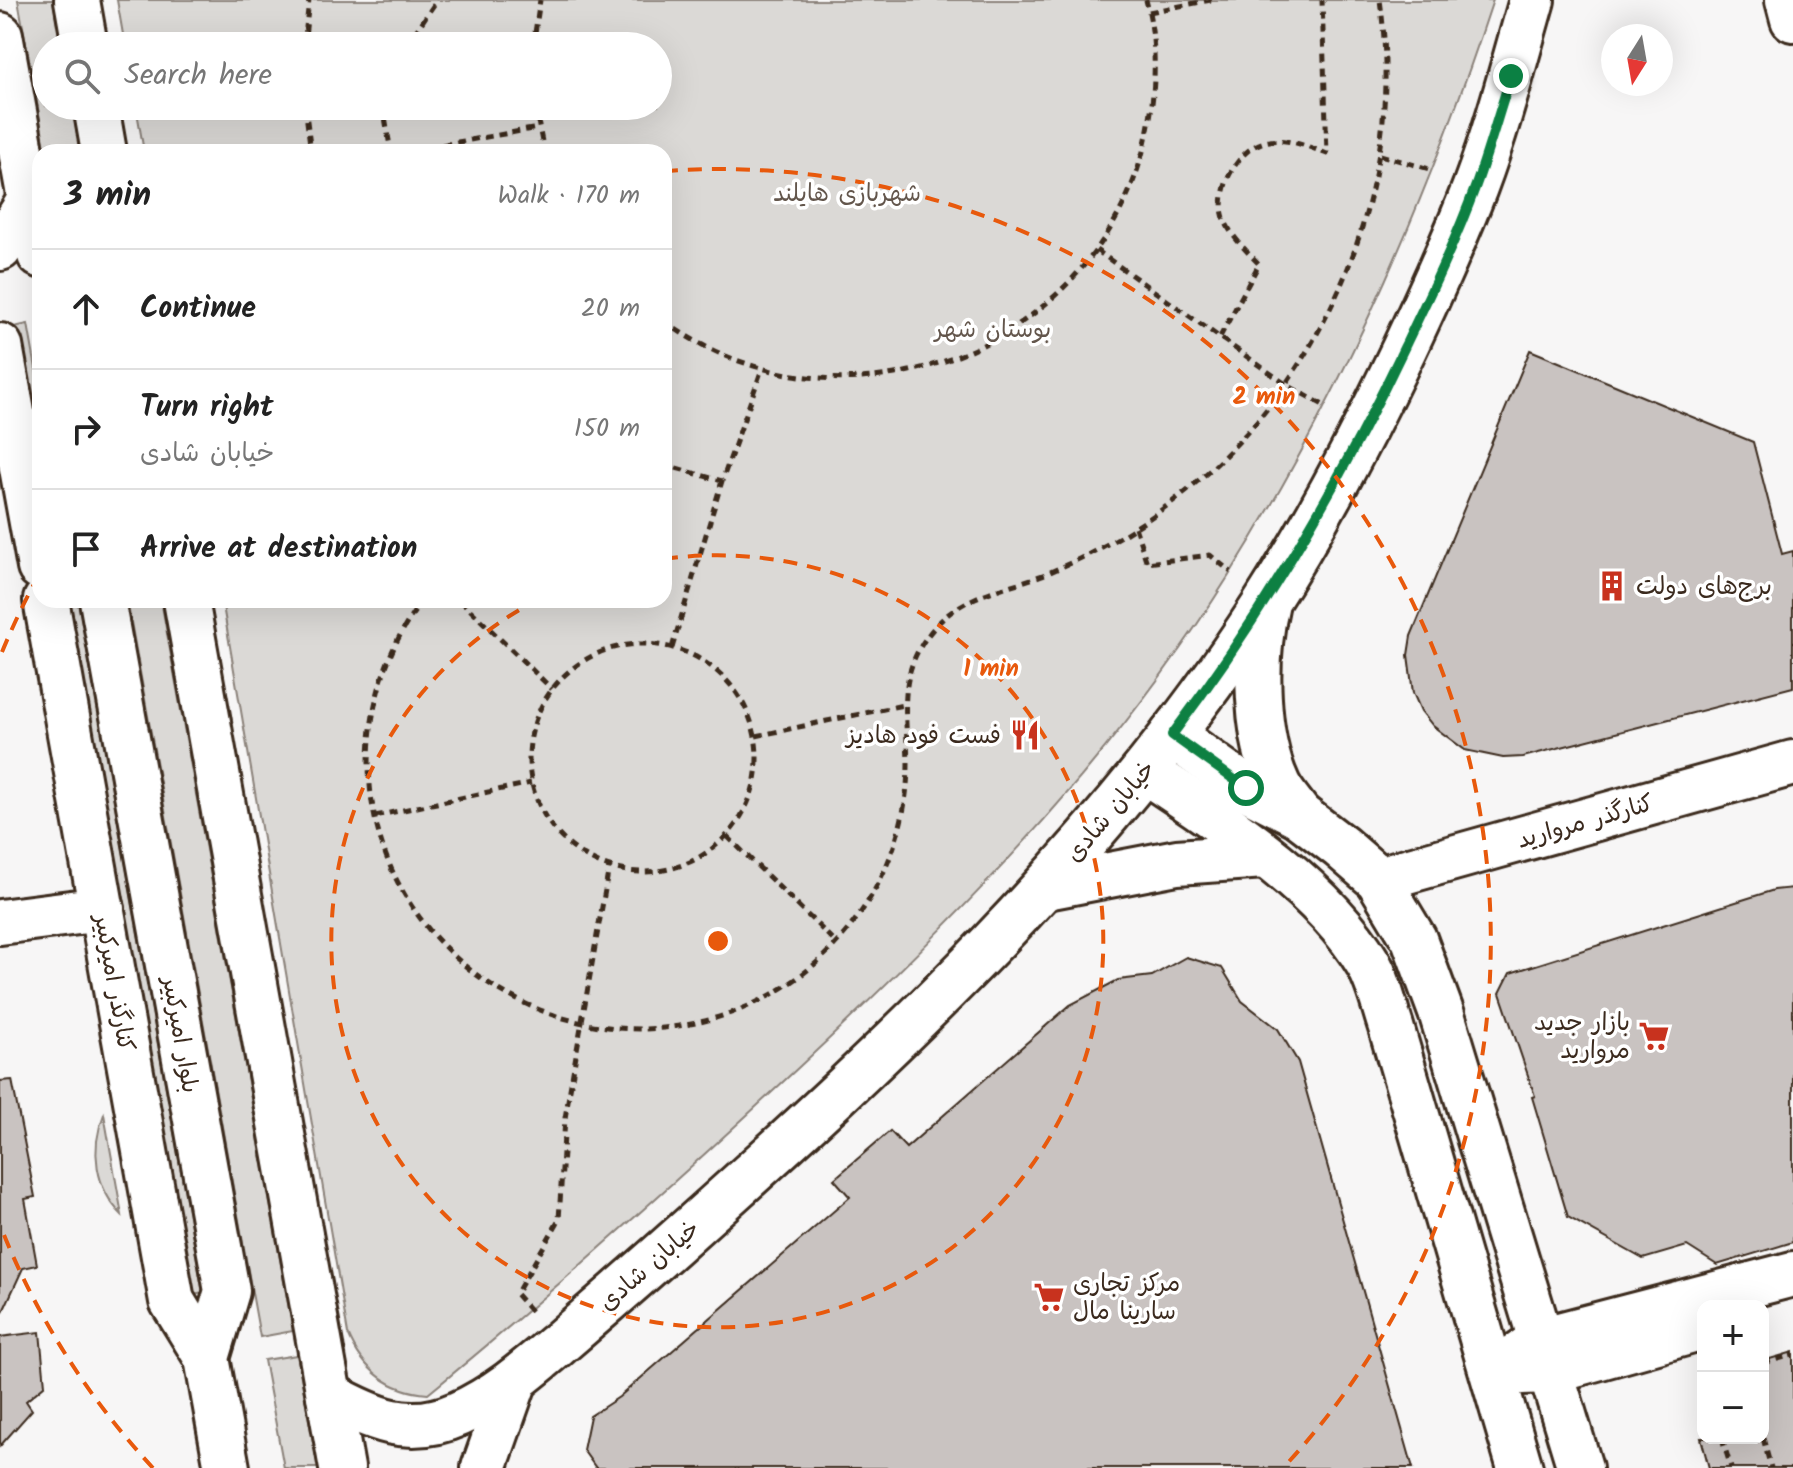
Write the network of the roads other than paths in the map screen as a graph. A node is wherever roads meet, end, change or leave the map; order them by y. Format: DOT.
graph roads {
  1 [pos="77,0"];
  2 [pos="1532,0"];
  3 [pos="1788,0"];
  4 [pos="1793,19"];
  5 [pos="83,32"];
  6 [pos="0,35"];
  7 [pos="98,120"];
  8 [pos="103,144"];
  9 [pos="30,200"];
  10 [pos="32,211"];
  11 [pos="0,248"];
  12 [pos="0,346"];
  13 [pos="32,523"];
  14 [pos="1270,596"];
  15 [pos="47,608"];
  16 [pos="103,608"];
  17 [pos="187,608"];
  18 [pos="1172,735"];
  19 [pos="1793,763"];
  20 [pos="1145,771"];
  21 [pos="1232,804"];
  22 [pos="1299,815"];
  23 [pos="1265,856"];
  24 [pos="1378,879"];
  25 [pos="1047,887"];
  26 [pos="102,909"];
  27 [pos="0,922"];
  28 [pos="1793,1274"];
  29 [pos="1793,1304"];
  30 [pos="1769,1310"];
  31 [pos="1697,1329"];
  32 [pos="1545,1356"];
  33 [pos="207,1358"];
  34 [pos="1492,1373"];
  35 [pos="515,1380"];
  36 [pos="329,1395"];
  37 [pos="227,1468"];
  38 [pos="342,1468"];
  39 [pos="484,1468"];
  40 [pos="1520,1468"];
  41 [pos="1580,1468"];
  1 -- 5 [label="street"];
  2 -- 14 [label="street, خیابان شادی"];
  3 -- 4 [label="street"];
  6 -- 9 [label="street"];
  7 -- 8 [label="street"];
  9 -- 10 [label="street"];
  9 -- 11 [label="street"];
  12 -- 13 [label="street"];
  14 -- 18 [label="street, خیابان شادی"];
  14 -- 22 [label="street"];
  15 -- 26 [label="street, کنارگذر امیرکبیر"];
  16 -- 33 [label="street, بلوار امیرکبیر"];
  17 -- 36 [label="street"];
  18 -- 20 [label="street, خیابان شادی"];
  18 -- 21 [label="street"];
  19 -- 24 [label="street, کنارگذر مروارید"];
  20 -- 21 [label="street"];
  20 -- 25 [label="street, خیابان شادی"];
  21 -- 22 [label="street"];
  21 -- 23 [label="street"];
  22 -- 24 [label="street"];
  23 -- 25 [label="street"];
  23 -- 34 [label="street"];
  24 -- 32 [label="street"];
  25 -- 35 [label="street, خیابان شادی"];
  26 -- 27 [label="street"];
  26 -- 33 [label="street, کنارگذر امیرکبیر"];
  28 -- 32 [label="street"];
  29 -- 30 [label="street"];
  31 -- 32 [label="street"];
  32 -- 34 [label="street"];
  32 -- 41 [label="street"];
  33 -- 37 [label="street, بلوار امیرکبیر"];
  34 -- 40 [label="street"];
  35 -- 36 [label="street, خیابان شادی"];
  35 -- 39 [label="street, خیابان شادی"];
  36 -- 38 [label="street"];
}
